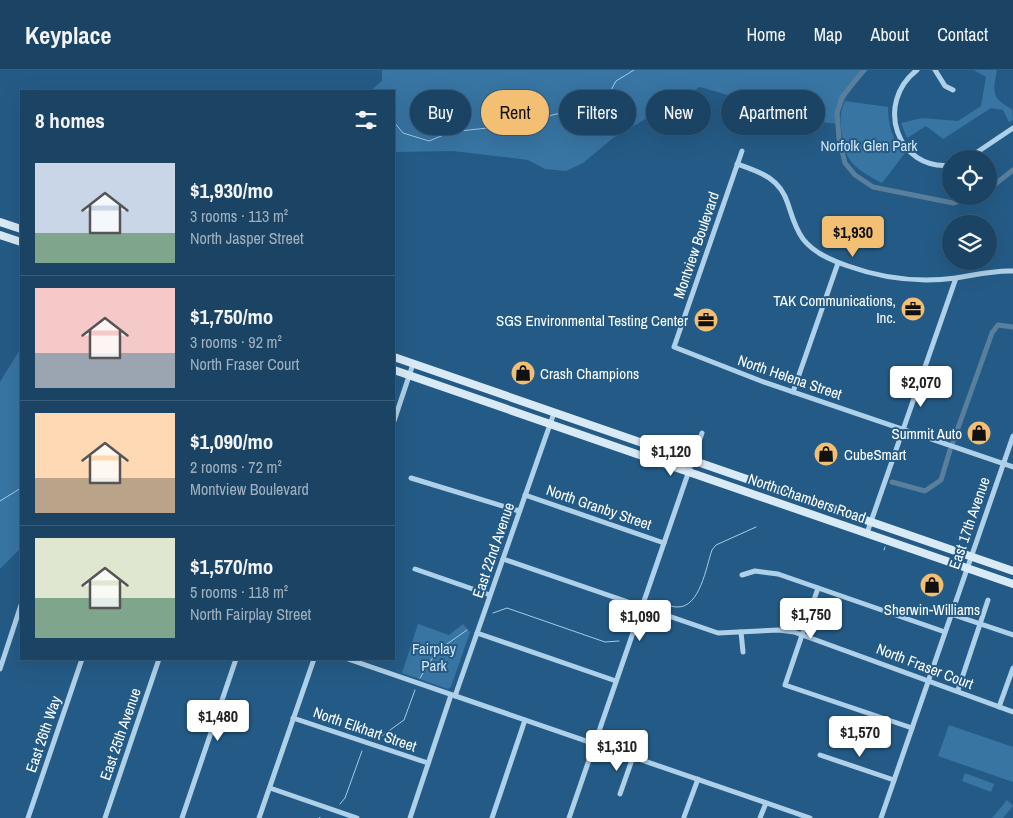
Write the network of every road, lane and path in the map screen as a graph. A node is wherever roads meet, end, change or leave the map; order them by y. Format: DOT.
graph roads {
  1 [pos="917,70"];
  2 [pos="934,70"];
  3 [pos="953,90"];
  4 [pos="1013,128"];
  5 [pos="980,150"];
  6 [pos="742,152"];
  7 [pos="737,164"];
  8 [pos="942,165"];
  9 [pos="0,222"];
  10 [pos="20,229"];
  11 [pos="0,234"];
  12 [pos="20,242"];
  13 [pos="838,263"];
  14 [pos="1013,271"];
  15 [pos="956,278"];
  16 [pos="674,347"];
  17 [pos="395,357"];
  18 [pos="413,364"];
  19 [pos="395,370"];
  20 [pos="409,375"];
  21 [pos="793,392"];
  22 [pos="396,407"];
  23 [pos="554,413"];
  24 [pos="550,424"];
  25 [pos="903,430"];
  26 [pos="702,433"];
  27 [pos="1013,436"];
  28 [pos="693,460"];
  29 [pos="1003,464"];
  30 [pos="1013,467"];
  31 [pos="689,472"];
  32 [pos="411,478"];
  33 [pos="525,495"];
  34 [pos="519,511"];
  35 [pos="871,521"];
  36 [pos="867,533"];
  37 [pos="664,542"];
  38 [pos="971,556"];
  39 [pos="503,559"];
  40 [pos="966,568"];
  41 [pos="414,569"];
  42 [pos="1013,571"];
  43 [pos="742,575"];
  44 [pos="1013,584"];
  45 [pos="818,588"];
  46 [pos="490,595"];
  47 [pos="988,600"];
  48 [pos="20,608"];
  49 [pos="642,608"];
  50 [pos="951,614"];
  51 [pos="980,624"];
  52 [pos="741,632"];
  53 [pos="944,632"];
  54 [pos="477,633"];
  55 [pos="803,635"];
  56 [pos="1013,635"];
  57 [pos="743,652"];
  58 [pos="2,659"];
  59 [pos="82,660"];
  60 [pos="159,660"];
  61 [pos="236,660"];
  62 [pos="314,660"];
  63 [pos="351,660"];
  64 [pos="1013,668"];
  65 [pos="0,669"];
  66 [pos="928,680"];
  67 [pos="616,681"];
  68 [pos="958,690"];
  69 [pos="453,695"];
  70 [pos="999,707"];
  71 [pos="1013,712"];
  72 [pos="293,718"];
  73 [pos="525,720"];
  74 [pos="912,728"];
  75 [pos="595,743"];
  76 [pos="820,755"];
  77 [pos="633,757"];
  78 [pos="428,763"];
  79 [pos="698,779"];
  80 [pos="894,780"];
  81 [pos="270,788"];
  82 [pos="620,794"];
  83 [pos="766,803"];
  84 [pos="684,817"];
  85 [pos="28,818"];
  86 [pos="105,818"];
  87 [pos="182,818"];
  88 [pos="260,818"];
  89 [pos="357,818"];
  90 [pos="410,818"];
  91 [pos="492,818"];
  92 [pos="569,818"];
  93 [pos="760,818"];
  94 [pos="810,818"];
  95 [pos="881,818"];
  1 -- 8 [label="street"];
  2 -- 3 [label="street"];
  4 -- 5 [label="street"];
  6 -- 7 [label="street, Montview Boulevard"];
  7 -- 13 [label="street"];
  7 -- 16 [label="street, Montview Boulevard"];
  9 -- 10 [label="main road"];
  11 -- 12 [label="main road"];
  13 -- 15 [label="street"];
  13 -- 21 [label="street"];
  14 -- 15 [label="street"];
  15 -- 25 [label="street"];
  16 -- 21 [label="street, North Helena Street"];
  17 -- 18 [label="main road, North Chambers Road"];
  18 -- 20 [label="street"];
  18 -- 23 [label="main road, North Chambers Road"];
  19 -- 20 [label="main road, North Chambers Road"];
  20 -- 22 [label="street"];
  20 -- 24 [label="main road, North Chambers Road"];
  21 -- 25 [label="street, North Helena Street"];
  23 -- 24 [label="street, East 22nd Avenue"];
  23 -- 28 [label="main road, North Chambers Road"];
  24 -- 31 [label="main road, North Chambers Road"];
  24 -- 33 [label="street, East 22nd Avenue"];
  25 -- 29 [label="street, North Helena Street"];
  25 -- 35 [label="street"];
  26 -- 28 [label="street"];
  27 -- 29 [label="street, East 17th Avenue"];
  28 -- 31 [label="street"];
  28 -- 35 [label="main road, North Chambers Road"];
  29 -- 30 [label="street, North Helena Street"];
  29 -- 38 [label="street, East 17th Avenue"];
  31 -- 36 [label="main road, North Chambers Road"];
  31 -- 37 [label="street"];
  32 -- 34 [label="street"];
  33 -- 34 [label="street, East 22nd Avenue"];
  33 -- 37 [label="street, North Granby Street"];
  34 -- 39 [label="street, East 22nd Avenue"];
  35 -- 36 [label="street"];
  35 -- 38 [label="main road, North Chambers Road"];
  36 -- 40 [label="main road, North Chambers Road"];
  37 -- 49 [label="street"];
  38 -- 40 [label="street, East 17th Avenue"];
  38 -- 42 [label="main road, North Chambers Road"];
  39 -- 46 [label="street, East 22nd Avenue"];
  39 -- 49 [label="street, North Fraser Court"];
  40 -- 44 [label="main road, North Chambers Road"];
  40 -- 50 [label="street, East 17th Avenue"];
  41 -- 46 [label="street"];
  43 -- 45 [label="street"];
  45 -- 53 [label="street"];
  45 -- 55 [label="street"];
  46 -- 54 [label="street, East 22nd Avenue"];
  47 -- 51 [label="street"];
  48 -- 58 [label="street"];
  49 -- 52 [label="street, North Fraser Court"];
  49 -- 67 [label="street"];
  50 -- 51 [label="street"];
  50 -- 53 [label="street, East 17th Avenue"];
  51 -- 56 [label="street"];
  51 -- 68 [label="street"];
  52 -- 55 [label="street, North Fraser Court"];
  52 -- 57 [label="street"];
  53 -- 66 [label="street, East 17th Avenue"];
  54 -- 67 [label="street"];
  54 -- 69 [label="street, East 22nd Avenue"];
  55 -- 66 [label="street, North Fraser Court"];
  55 -- 74 [label="street"];
  58 -- 65 [label="street"];
  59 -- 85 [label="street, East 26th Way"];
  60 -- 86 [label="street, East 25th Avenue"];
  61 -- 87 [label="street"];
  62 -- 72 [label="street"];
  63 -- 69 [label="street"];
  64 -- 70 [label="street"];
  66 -- 68 [label="street, North Fraser Court"];
  66 -- 74 [label="street, East 17th Avenue"];
  67 -- 75 [label="street"];
  68 -- 70 [label="street, North Fraser Court"];
  69 -- 73 [label="street"];
  69 -- 78 [label="street, East 22nd Avenue"];
  70 -- 71 [label="street, North Fraser Court"];
  72 -- 78 [label="street, North Elkhart Street"];
  72 -- 81 [label="street"];
  73 -- 75 [label="street"];
  73 -- 91 [label="street"];
  74 -- 80 [label="street, East 17th Avenue"];
  75 -- 77 [label="street"];
  75 -- 92 [label="street"];
  76 -- 80 [label="street"];
  77 -- 79 [label="street"];
  77 -- 82 [label="street"];
  78 -- 90 [label="street, East 22nd Avenue"];
  79 -- 83 [label="street"];
  79 -- 84 [label="street"];
  80 -- 95 [label="street, East 17th Avenue"];
  81 -- 88 [label="street"];
  81 -- 89 [label="street"];
  83 -- 93 [label="street"];
  83 -- 94 [label="street"];
}
